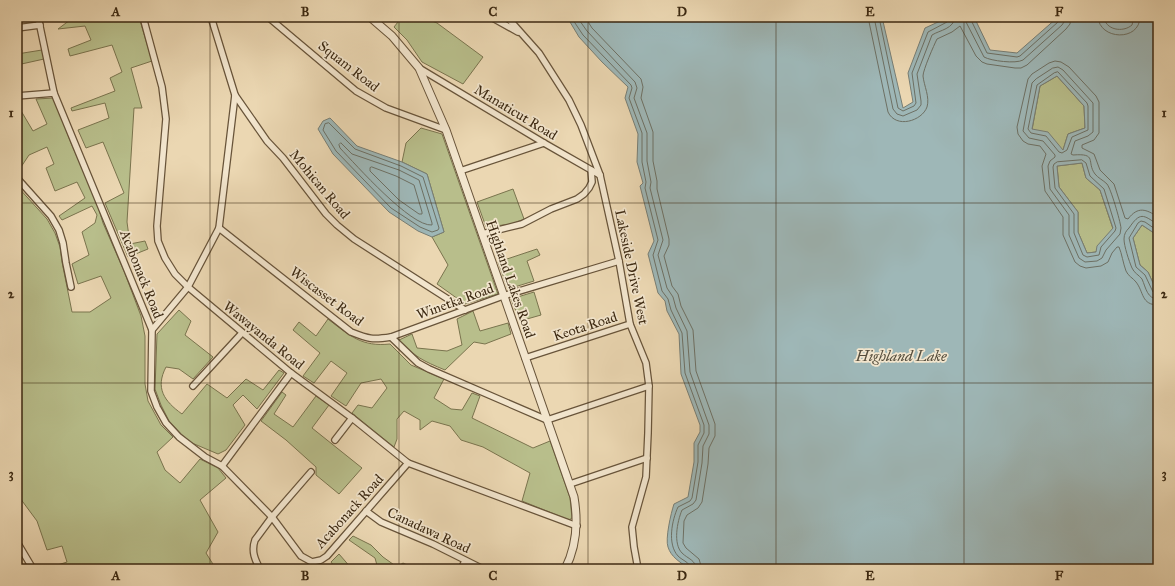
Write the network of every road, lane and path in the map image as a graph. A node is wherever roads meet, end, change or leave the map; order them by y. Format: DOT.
graph roads {
  1 [pos="38,17"];
  2 [pos="143,17"];
  3 [pos="211,17"];
  4 [pos="268,17"];
  5 [pos="370,17"];
  6 [pos="491,17"];
  7 [pos="507,17"];
  8 [pos="40,26"];
  9 [pos="17,28"];
  10 [pos="524,36"];
  11 [pos="419,68"];
  12 [pos="54,93"];
  13 [pos="234,95"];
  14 [pos="17,96"];
  15 [pos="446,130"];
  16 [pos="544,143"];
  17 [pos="591,170"];
  18 [pos="460,171"];
  19 [pos="600,175"];
  20 [pos="17,178"];
  21 [pos="219,228"];
  22 [pos="482,234"];
  23 [pos="619,261"];
  24 [pos="71,287"];
  25 [pos="188,287"];
  26 [pos="503,296"];
  27 [pos="465,310"];
  28 [pos="630,324"];
  29 [pos="152,330"];
  30 [pos="242,333"];
  31 [pos="391,337"];
  32 [pos="525,358"];
  33 [pos="291,373"];
  34 [pos="193,386"];
  35 [pos="648,386"];
  36 [pos="352,418"];
  37 [pos="547,420"];
  38 [pos="335,440"];
  39 [pos="647,458"];
  40 [pos="408,463"];
  41 [pos="222,466"];
  42 [pos="311,472"];
  43 [pos="570,484"];
  44 [pos="366,511"];
  45 [pos="272,517"];
  46 [pos="577,526"];
  47 [pos="17,542"];
  48 [pos="466,561"];
  49 [pos="33,569"];
  50 [pos="260,569"];
  51 [pos="461,569"];
  52 [pos="483,569"];
  53 [pos="565,569"];
  54 [pos="638,569"];
  1 -- 8 [label="street, Acabonack Road"];
  2 -- 25 [label="street, Wawayanda Road"];
  3 -- 13 [label="street"];
  4 -- 15 [label="street, Squam Road"];
  5 -- 11 [label="street, Highland Lakes Road"];
  6 -- 10 [label="street"];
  7 -- 10 [label="street, Lakeside Drive West"];
  8 -- 9 [label="street"];
  8 -- 12 [label="street, Acabonack Road"];
  10 -- 19 [label="street, Lakeside Drive West"];
  11 -- 15 [label="street, Highland Lakes Road"];
  11 -- 16 [label="street, Manaticut Road"];
  12 -- 14 [label="street"];
  12 -- 29 [label="street, Acabonack Road"];
  13 -- 21 [label="street"];
  13 -- 27 [label="street, Mohican Road"];
  15 -- 18 [label="street, Highland Lakes Road"];
  16 -- 17 [label="street, Manaticut Road"];
  16 -- 18 [label="street"];
  17 -- 19 [label="street, Manaticut Road"];
  17 -- 22 [label="street"];
  18 -- 22 [label="street, Highland Lakes Road"];
  19 -- 23 [label="street, Lakeside Drive West"];
  20 -- 24 [label="street"];
  21 -- 25 [label="street"];
  21 -- 31 [label="street, Wiscasset Road"];
  22 -- 26 [label="street, Highland Lakes Road"];
  23 -- 26 [label="street, Winetka Road"];
  23 -- 28 [label="street, Lakeside Drive West"];
  25 -- 29 [label="street"];
  25 -- 30 [label="street, Wawayanda Road"];
  26 -- 27 [label="street, Winetka Road"];
  26 -- 32 [label="street, Highland Lakes Road"];
  27 -- 31 [label="street, Winetka Road"];
  28 -- 32 [label="street, Keota Road"];
  28 -- 35 [label="street, Lakeside Drive West"];
  29 -- 41 [label="street, Acabonack Road"];
  30 -- 33 [label="street, Wawayanda Road"];
  30 -- 34 [label="street"];
  31 -- 37 [label="street"];
  32 -- 37 [label="street, Highland Lakes Road"];
  33 -- 36 [label="street, Wawayanda Road"];
  33 -- 41 [label="street"];
  35 -- 37 [label="street"];
  35 -- 39 [label="street, Lakeside Drive West"];
  36 -- 38 [label="street"];
  36 -- 40 [label="street, Wawayanda Road"];
  37 -- 43 [label="street, Highland Lakes Road"];
  39 -- 43 [label="street"];
  39 -- 54 [label="street, Lakeside Drive West"];
  40 -- 44 [label="street, Acabonack Road"];
  40 -- 46 [label="street, Wawayanda Road"];
  41 -- 45 [label="street, Acabonack Road"];
  42 -- 45 [label="street"];
  43 -- 46 [label="street, Highland Lakes Road"];
  44 -- 45 [label="street, Acabonack Road"];
  44 -- 48 [label="street, Canadawa Road"];
  45 -- 50 [label="street"];
  46 -- 53 [label="street, Highland Lakes Road"];
  47 -- 49 [label="street"];
  48 -- 51 [label="street"];
  48 -- 52 [label="street, Canadawa Road"];
}
